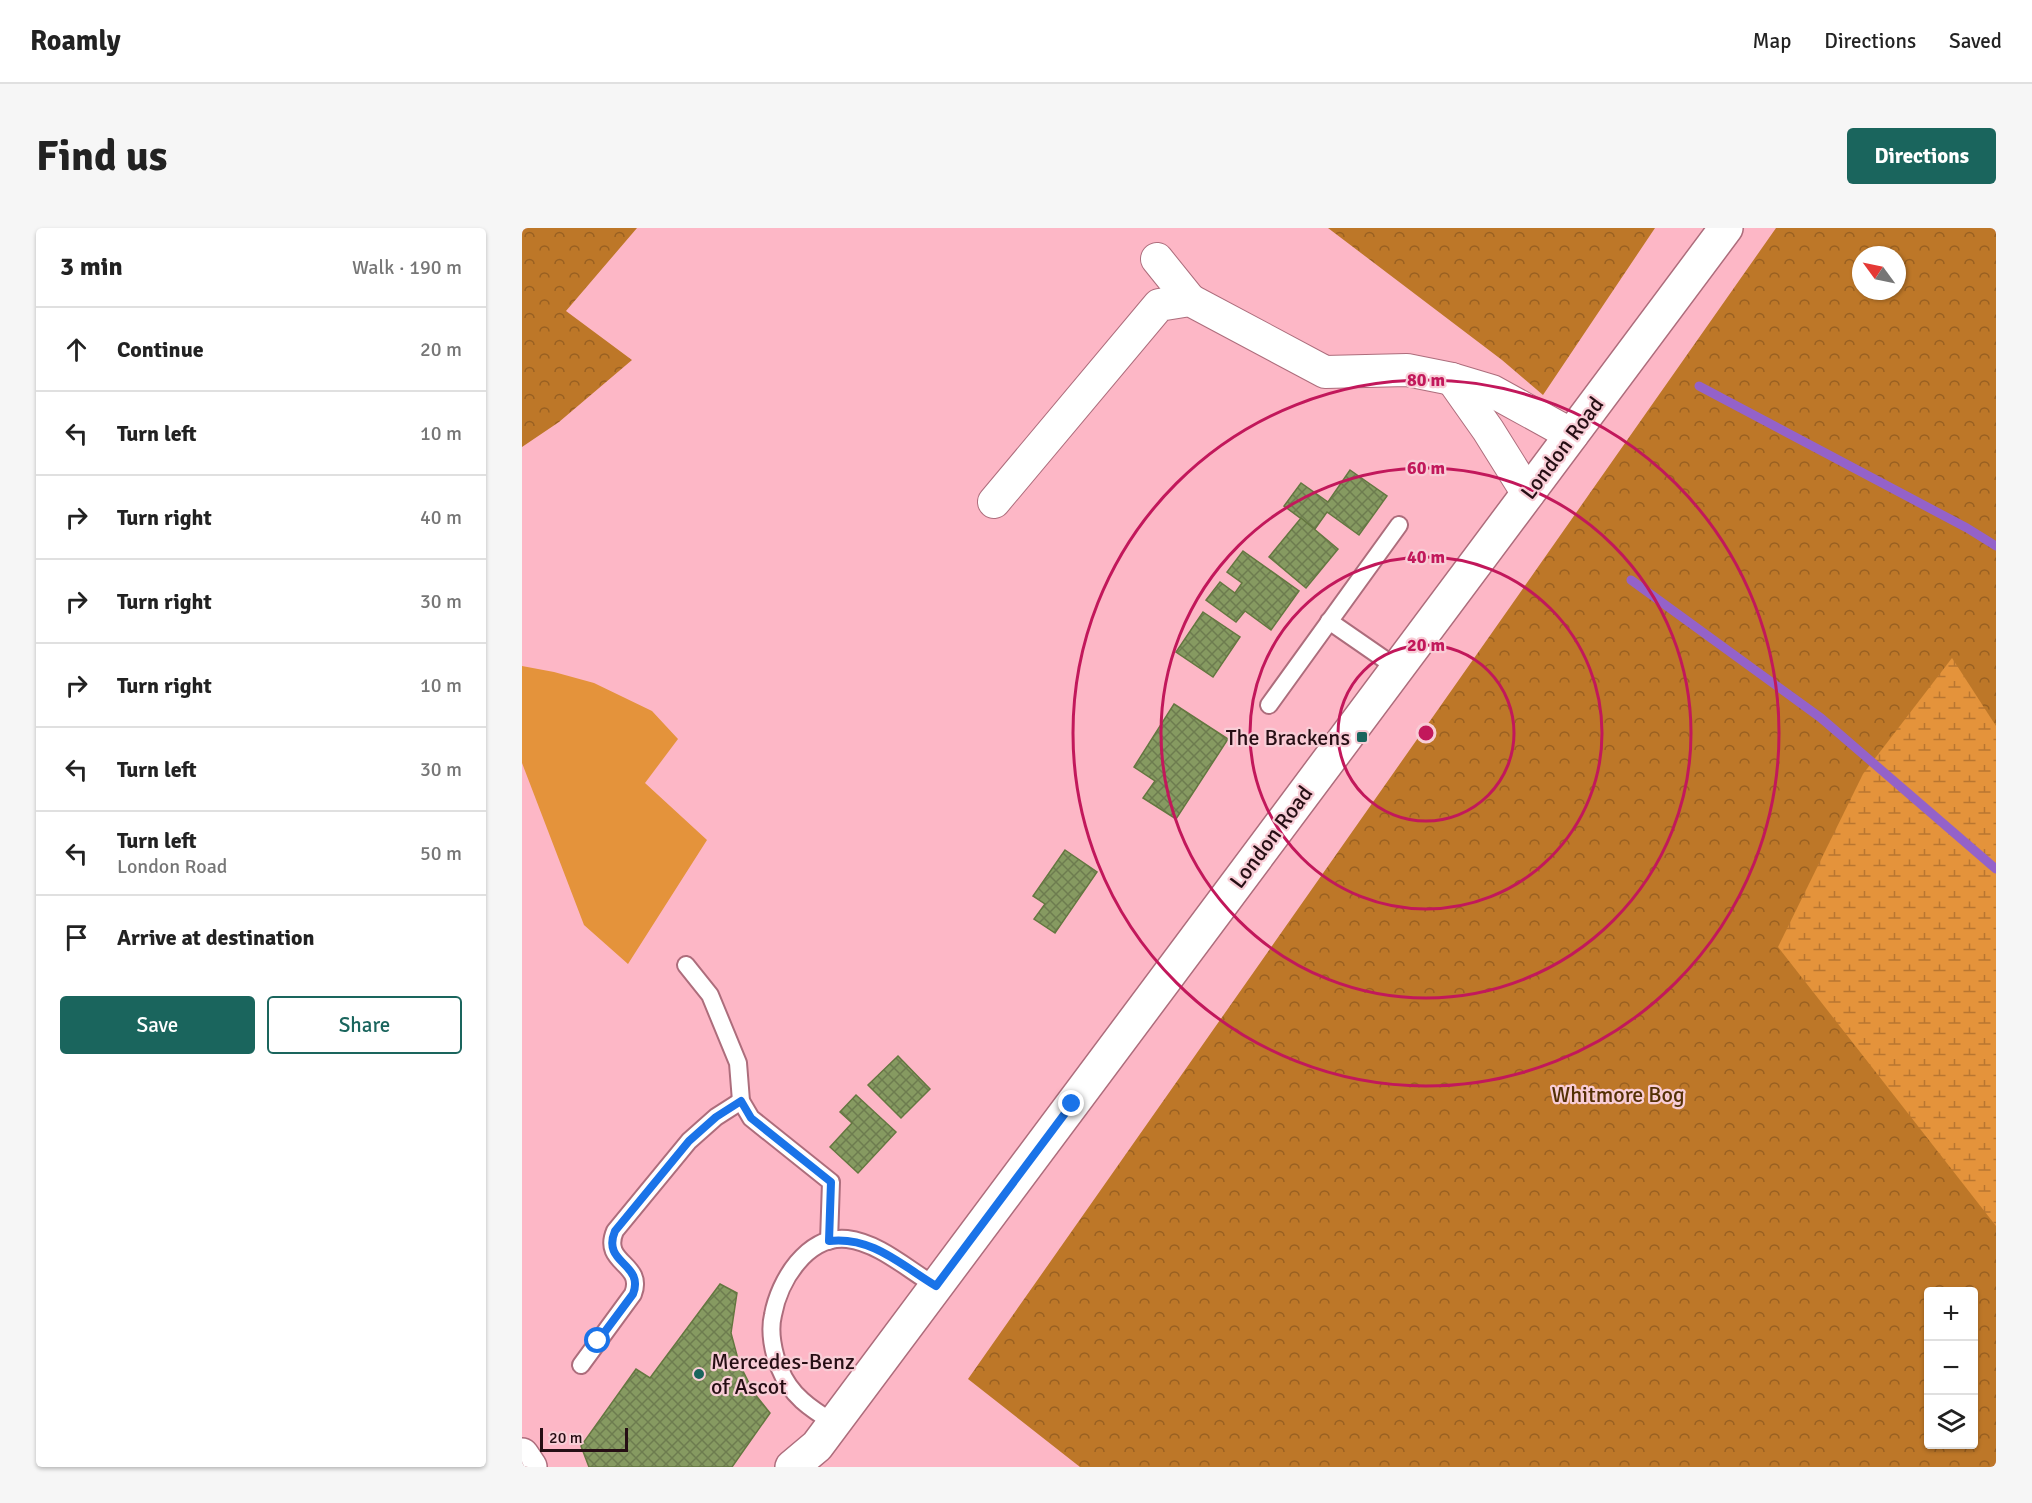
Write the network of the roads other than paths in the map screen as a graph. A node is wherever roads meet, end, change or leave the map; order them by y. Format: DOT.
graph roads {
  1 [pos="1726,228"];
  2 [pos="1157,260"];
  3 [pos="1190,300"];
  4 [pos="1452,379"];
  5 [pos="1572,435"];
  6 [pos="1528,494"];
  7 [pos="994,502"];
  8 [pos="1399,525"];
  9 [pos="1329,621"];
  10 [pos="1398,668"];
  11 [pos="1269,705"];
  12 [pos="686,965"];
  13 [pos="741,1101"];
  14 [pos="829,1241"];
  15 [pos="936,1286"];
  16 [pos="581,1365"];
  17 [pos="820,1445"];
  18 [pos="522,1455"];
  19 [pos="530,1467"];
  20 [pos="792,1467"];
  1 -- 5 [label="main road, London Road"];
  2 -- 3 [label="street"];
  3 -- 4 [label="street"];
  3 -- 7 [label="street"];
  4 -- 5 [label="street"];
  4 -- 6 [label="street"];
  5 -- 6 [label="main road, London Road"];
  6 -- 10 [label="main road, London Road"];
  8 -- 9 [label="lane"];
  9 -- 10 [label="lane"];
  9 -- 11 [label="lane"];
  10 -- 15 [label="main road, London Road"];
  12 -- 13 [label="lane"];
  13 -- 14 [label="lane"];
  13 -- 16 [label="lane"];
  14 -- 15 [label="lane"];
  14 -- 17 [label="lane"];
  15 -- 17 [label="main road, London Road"];
  17 -- 20 [label="main road, London Road"];
  18 -- 19 [label="main road"];
}
